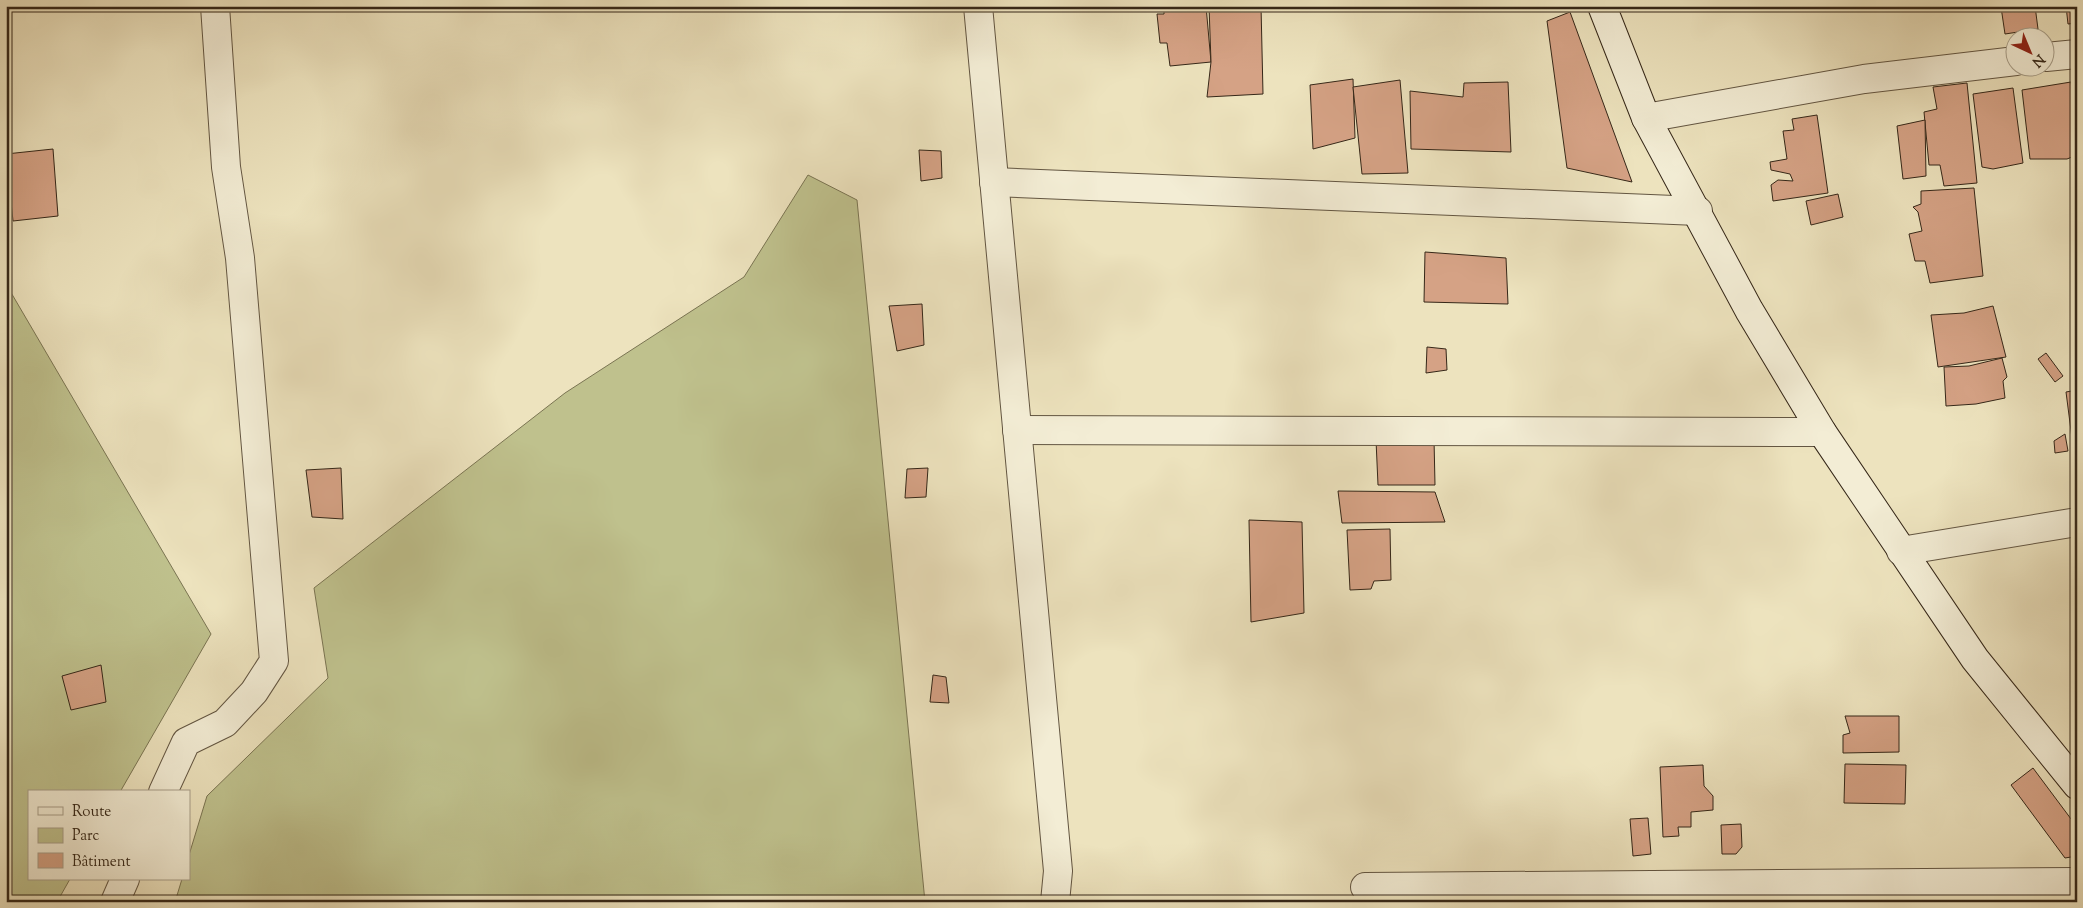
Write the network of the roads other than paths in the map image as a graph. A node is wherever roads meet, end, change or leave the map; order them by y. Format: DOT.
graph roads {
  1 [pos="214,6"];
  2 [pos="978,6"];
  3 [pos="1602,6"];
  4 [pos="2077,54"];
  5 [pos="2056,56"];
  6 [pos="2006,62"];
  7 [pos="1646,118"];
  8 [pos="994,182"];
  9 [pos="1698,211"];
  10 [pos="1017,430"];
  11 [pos="1822,432"];
  12 [pos="2077,522"];
  13 [pos="1901,551"];
  14 [pos="2077,785"];
  15 [pos="164,790"];
  16 [pos="125,880"];
  17 [pos="2077,882"];
  18 [pos="1365,887"];
  19 [pos="115,902"];
  20 [pos="1054,902"];
  1 -- 15 [label="street"];
  2 -- 8 [label="street"];
  3 -- 7 [label="street"];
  4 -- 5 [label="street"];
  6 -- 7 [label="street"];
  7 -- 9 [label="street"];
  8 -- 9 [label="street"];
  8 -- 10 [label="street"];
  9 -- 11 [label="street"];
  10 -- 11 [label="street"];
  10 -- 20 [label="street"];
  11 -- 13 [label="street"];
  12 -- 13 [label="street"];
  13 -- 14 [label="street"];
  16 -- 19 [label="street"];
  17 -- 18 [label="street"];
}
